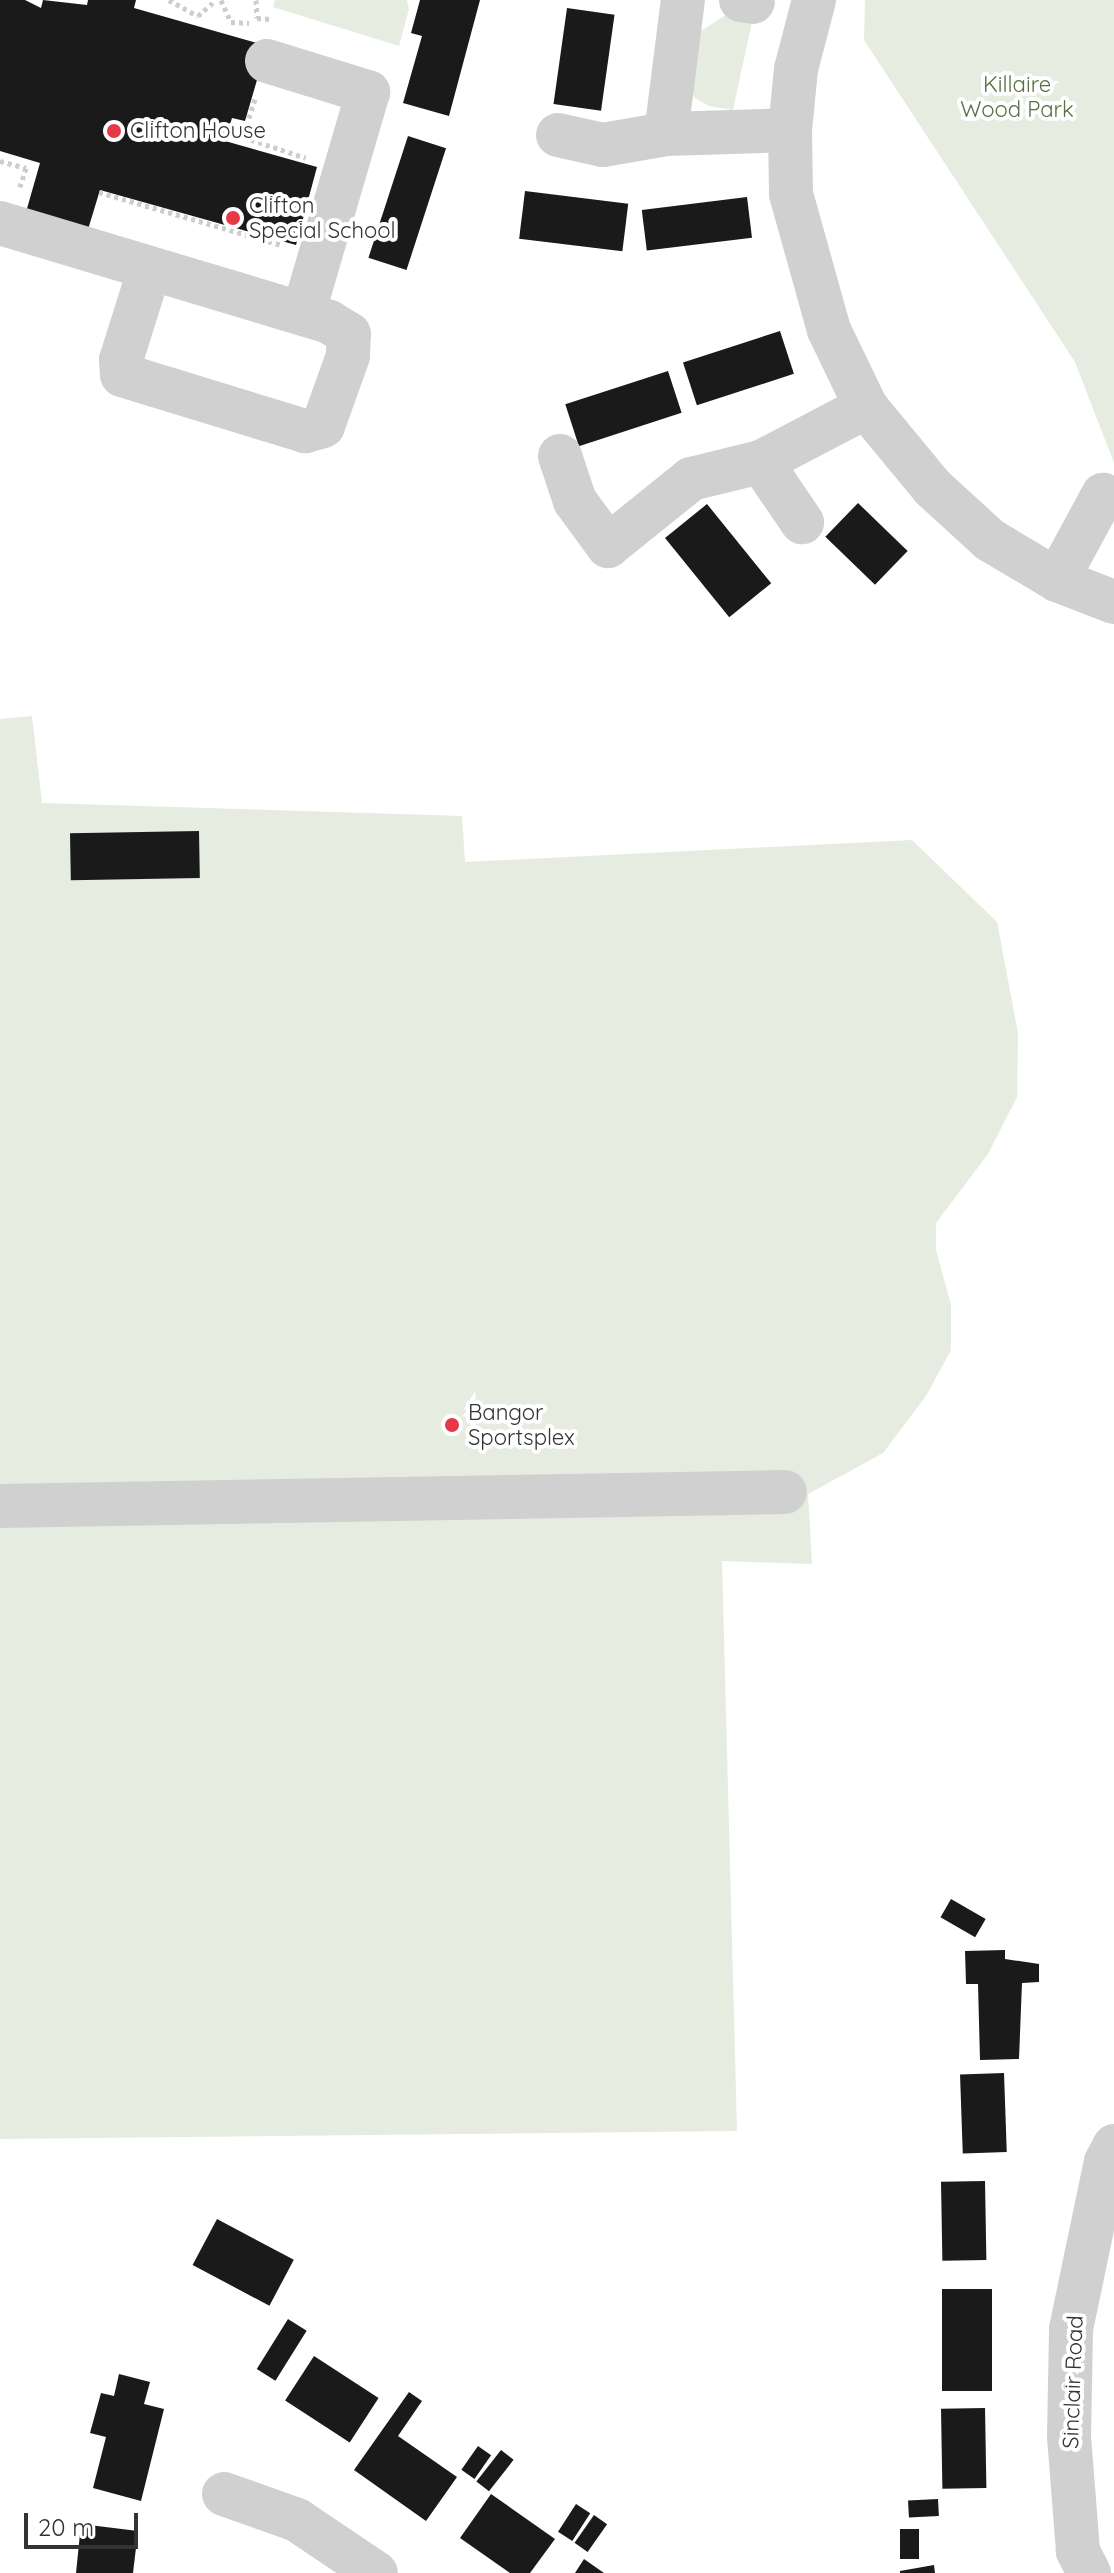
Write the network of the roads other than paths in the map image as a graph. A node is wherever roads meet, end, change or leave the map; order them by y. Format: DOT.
graph roads {
  1 [pos="683,0"];
  2 [pos="814,0"];
  3 [pos="267,61"];
  4 [pos="790,130"];
  5 [pos="666,134"];
  6 [pos="558,135"];
  7 [pos="0,223"];
  8 [pos="150,268"];
  9 [pos="303,314"];
  10 [pos="866,407"];
  11 [pos="560,456"];
  12 [pos="761,462"];
  13 [pos="1103,495"];
  14 [pos="802,522"];
  15 [pos="1057,580"];
  16 [pos="1114,602"];
  17 [pos="785,1492"];
  18 [pos="0,1506"];
  19 [pos="1114,2146"];
  20 [pos="224,2494"];
  21 [pos="376,2573"];
  22 [pos="1089,2573"];
  1 -- 5 [label="street"];
  2 -- 4 [label="street"];
  3 -- 9 [label="street"];
  4 -- 5 [label="street"];
  4 -- 10 [label="street"];
  5 -- 6 [label="street"];
  7 -- 8 [label="street"];
  8 -- 9 [label="street"];
  8 -- 9 [label="street"];
  10 -- 12 [label="street"];
  10 -- 15 [label="street"];
  11 -- 12 [label="street"];
  12 -- 14 [label="street"];
  13 -- 15 [label="street"];
  15 -- 16 [label="street"];
  17 -- 18 [label="street"];
  19 -- 22 [label="street, Sinclair Road"];
  20 -- 21 [label="street"];
}
